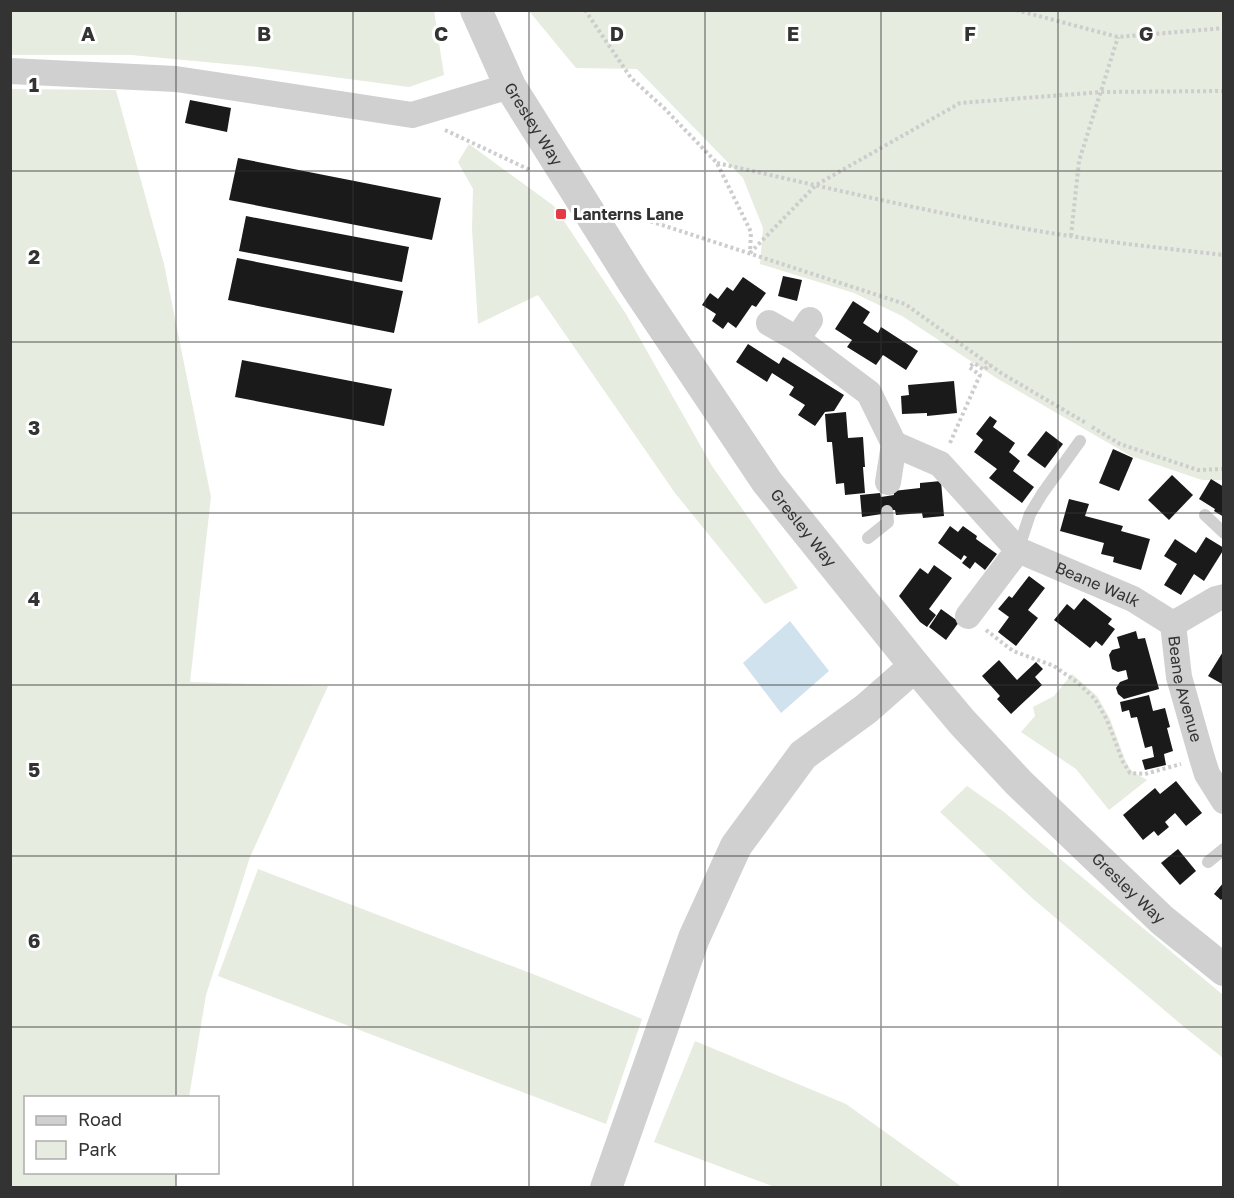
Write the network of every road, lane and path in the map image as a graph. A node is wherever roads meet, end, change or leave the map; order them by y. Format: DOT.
graph roads {
  1 [pos="476,10"];
  2 [pos="585,10"];
  3 [pos="1016,10"];
  4 [pos="1224,28"];
  5 [pos="1118,37"];
  6 [pos="10,70"];
  7 [pos="510,86"];
  8 [pos="1224,91"];
  9 [pos="1102,92"];
  10 [pos="412,115"];
  11 [pos="717,163"];
  12 [pos="537,173"];
  13 [pos="816,185"];
  14 [pos="614,209"];
  15 [pos="1071,236"];
  16 [pos="750,253"];
  17 [pos="1224,255"];
  18 [pos="769,323"];
  19 [pos="990,364"];
  20 [pos="1080,441"];
  21 [pos="894,444"];
  22 [pos="940,464"];
  23 [pos="1224,469"];
  24 [pos="887,489"];
  25 [pos="887,511"];
  26 [pos="1205,515"];
  27 [pos="1224,534"];
  28 [pos="868,538"];
  29 [pos="1018,550"];
  30 [pos="1224,597"];
  31 [pos="968,616"];
  32 [pos="1173,624"];
  33 [pos="915,666"];
  34 [pos="1211,767"];
  35 [pos="1224,801"];
  36 [pos="1224,849"];
  37 [pos="1208,862"];
  38 [pos="1224,970"];
  39 [pos="606,1188"];
  1 -- 7 [label="street, Gresley Way"];
  2 -- 11 [label="path"];
  3 -- 5 [label="path"];
  4 -- 5 [label="path"];
  5 -- 9 [label="path"];
  6 -- 10 [label="street"];
  7 -- 10 [label="street"];
  7 -- 33 [label="street, Gresley Way"];
  8 -- 9 [label="path"];
  9 -- 13 [label="path"];
  9 -- 15 [label="path"];
  10 -- 12 [label="path"];
  11 -- 13 [label="path"];
  11 -- 16 [label="path"];
  13 -- 15 [label="path"];
  13 -- 16 [label="path"];
  14 -- 16 [label="path"];
  15 -- 17 [label="path"];
  16 -- 19 [label="path"];
  18 -- 21 [label="street"];
  19 -- 22 [label="path"];
  19 -- 23 [label="path"];
  20 -- 29 [label="lane"];
  21 -- 22 [label="street, Beane Walk"];
  21 -- 24 [label="street"];
  22 -- 29 [label="street, Beane Walk"];
  25 -- 28 [label="lane"];
  26 -- 27 [label="lane"];
  29 -- 31 [label="street"];
  29 -- 32 [label="street, Beane Walk"];
  30 -- 32 [label="street, Beane Avenue"];
  31 -- 34 [label="path"];
  32 -- 34 [label="street, Beane Avenue"];
  33 -- 38 [label="street, Gresley Way"];
  33 -- 39 [label="street"];
  34 -- 35 [label="street, Beane Avenue"];
  36 -- 37 [label="lane"];
}
